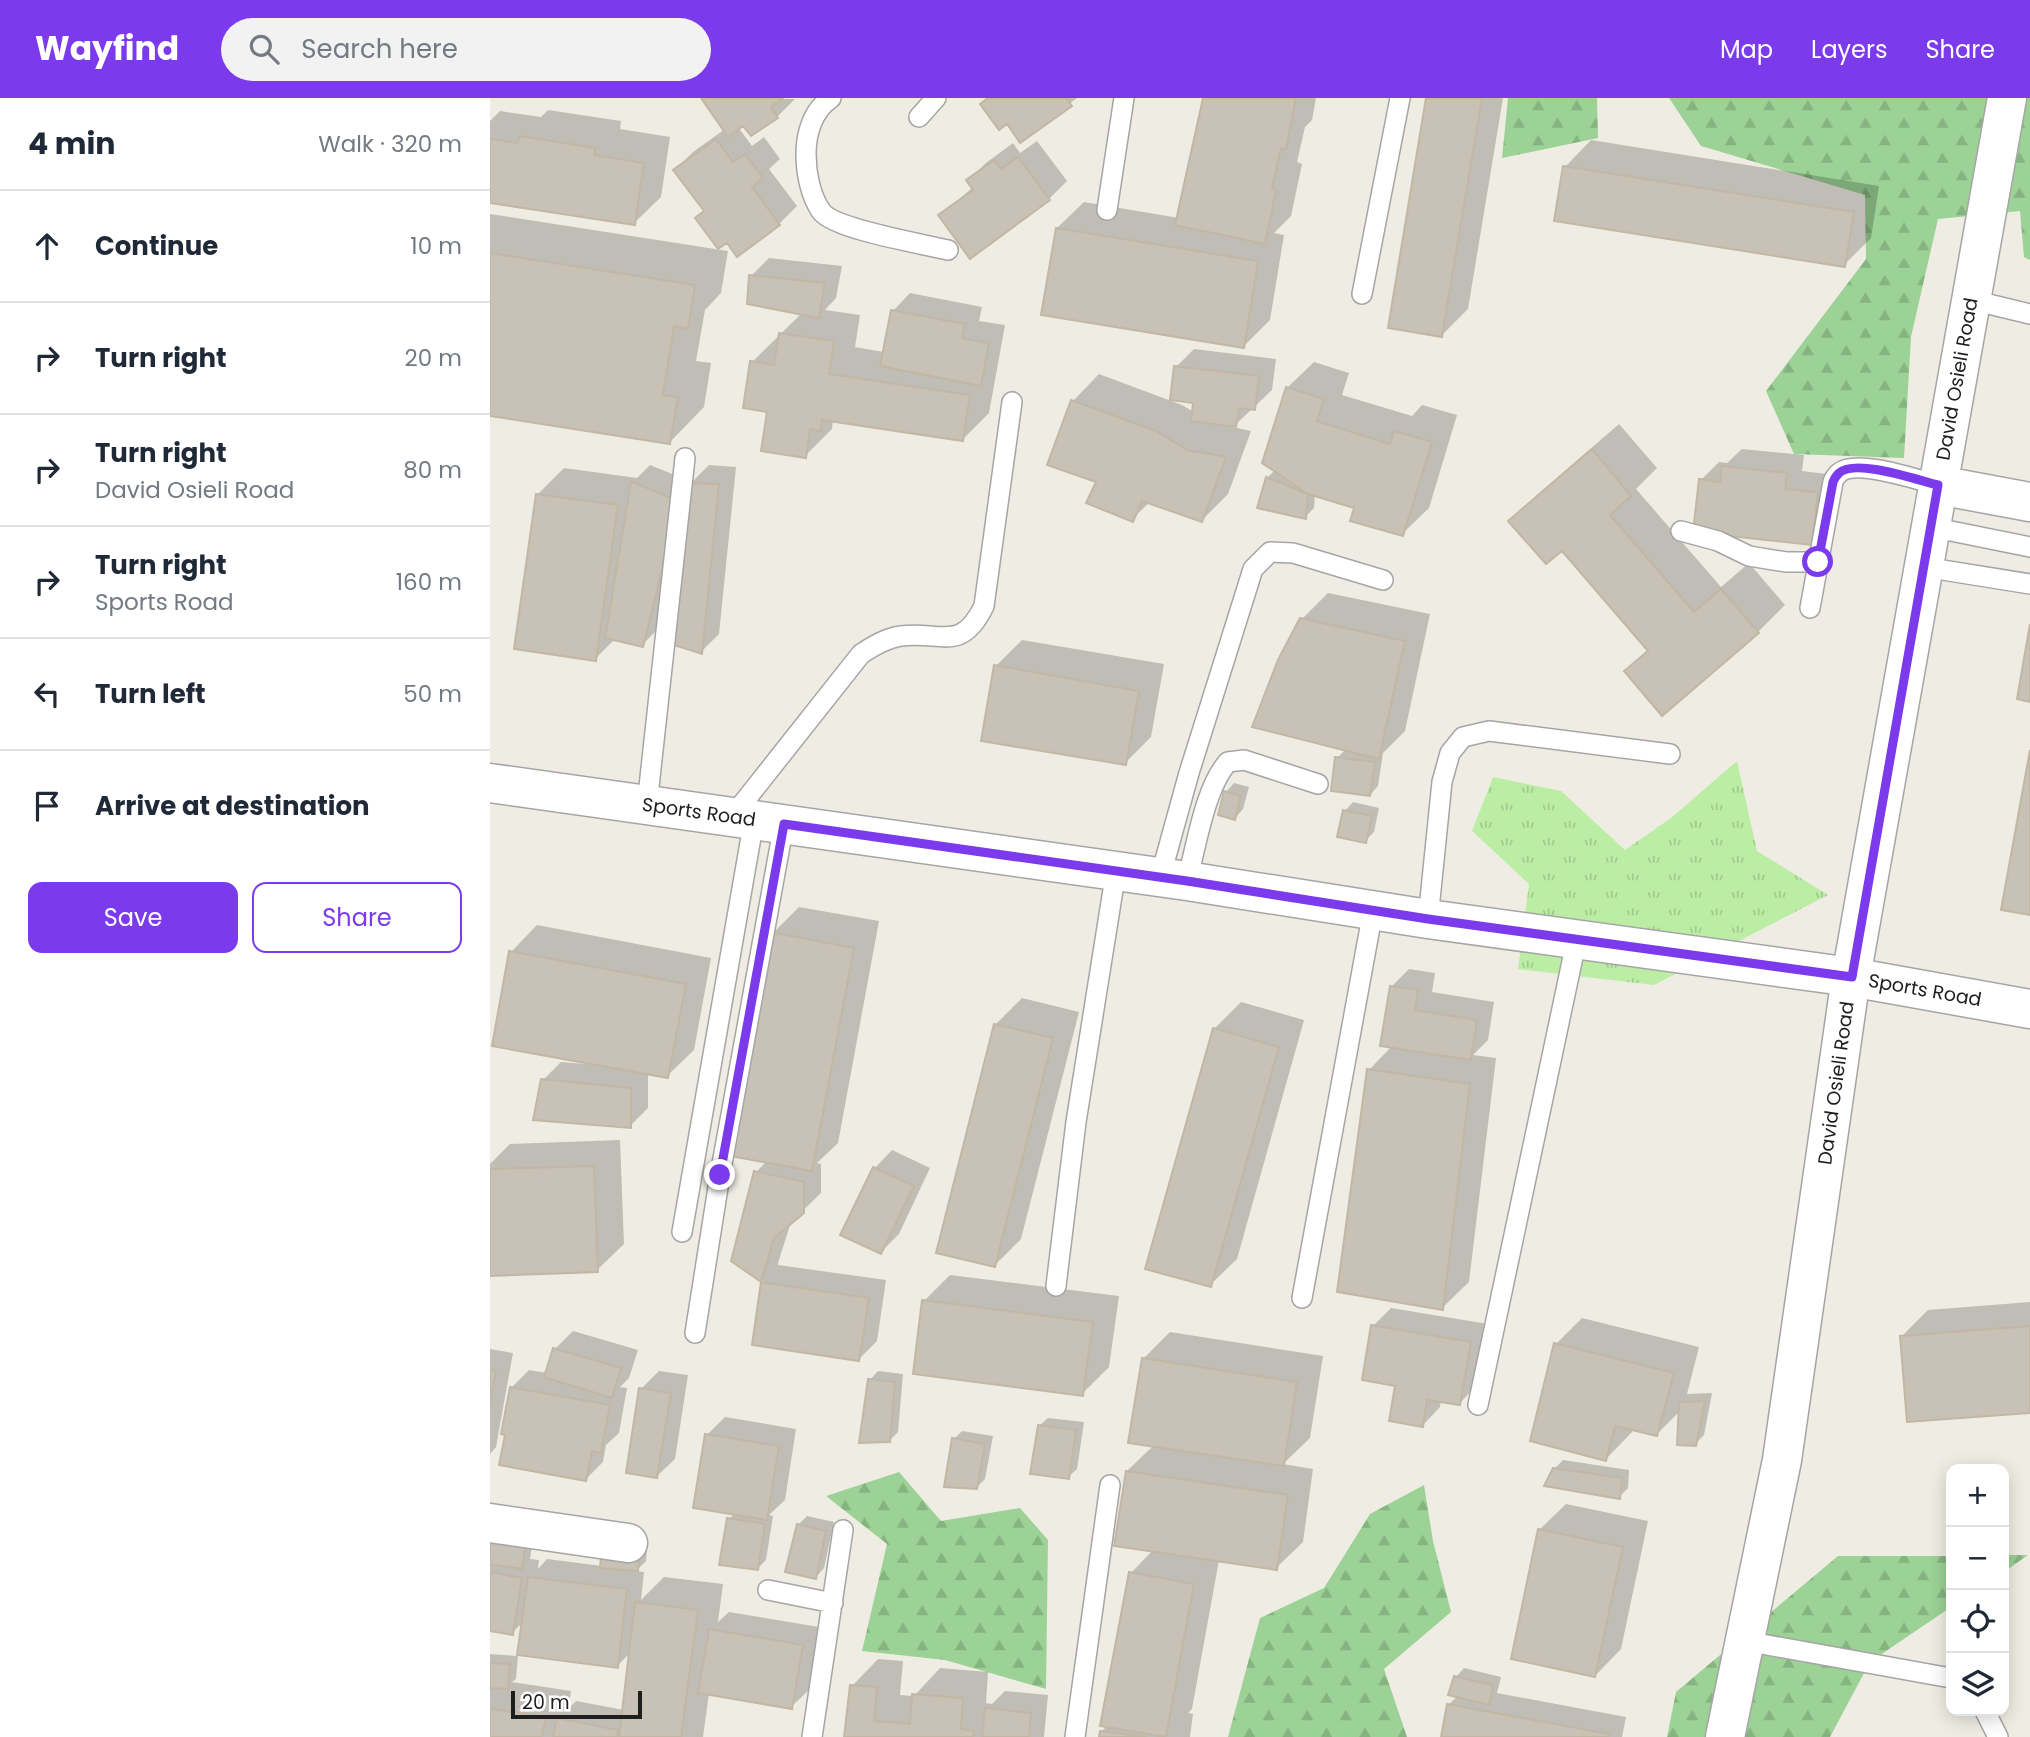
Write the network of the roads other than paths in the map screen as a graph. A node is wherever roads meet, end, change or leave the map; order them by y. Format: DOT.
graph roads {
  1 [pos="831,98"];
  2 [pos="936,98"];
  3 [pos="1124,98"];
  4 [pos="1400,98"];
  5 [pos="2007,98"];
  6 [pos="919,117"];
  7 [pos="1107,210"];
  8 [pos="948,250"];
  9 [pos="1362,294"];
  10 [pos="1972,300"];
  11 [pos="2030,314"];
  12 [pos="1012,402"];
  13 [pos="685,458"];
  14 [pos="1938,485"];
  15 [pos="2030,502"];
  16 [pos="1931,527"];
  17 [pos="1681,531"];
  18 [pos="2030,547"];
  19 [pos="1818,562"];
  20 [pos="1924,567"];
  21 [pos="1383,580"];
  22 [pos="2030,584"];
  23 [pos="1810,608"];
  24 [pos="1670,754"];
  25 [pos="490,783"];
  26 [pos="1318,784"];
  27 [pos="647,805"];
  28 [pos="757,820"];
  29 [pos="1116,871"];
  30 [pos="1174,879"];
  31 [pos="1373,911"];
  32 [pos="1428,919"];
  33 [pos="1577,938"];
  34 [pos="1852,977"];
  35 [pos="2030,1009"];
  36 [pos="682,1232"];
  37 [pos="1056,1286"];
  38 [pos="1302,1298"];
  39 [pos="695,1334"];
  40 [pos="1478,1405"];
  41 [pos="1110,1485"];
  42 [pos="490,1523"];
  43 [pos="843,1530"];
  44 [pos="628,1543"];
  45 [pos="768,1590"];
  46 [pos="832,1603"];
  47 [pos="1745,1642"];
  48 [pos="1946,1677"];
  49 [pos="1988,1716"];
  50 [pos="813,1737"];
  51 [pos="1074,1737"];
  52 [pos="1725,1737"];
  53 [pos="1998,1737"];
  1 -- 8 [label="lane"];
  2 -- 6 [label="lane"];
  3 -- 7 [label="lane"];
  4 -- 9 [label="lane"];
  5 -- 10 [label="street, David Osieli Road"];
  10 -- 11 [label="lane"];
  10 -- 14 [label="street, David Osieli Road"];
  12 -- 28 [label="lane"];
  13 -- 27 [label="lane"];
  14 -- 15 [label="street"];
  14 -- 16 [label="street, David Osieli Road"];
  14 -- 19 [label="lane"];
  16 -- 18 [label="lane"];
  16 -- 20 [label="street, David Osieli Road"];
  17 -- 19 [label="lane"];
  19 -- 23 [label="lane"];
  20 -- 22 [label="lane"];
  20 -- 34 [label="street, David Osieli Road"];
  21 -- 30 [label="lane"];
  24 -- 32 [label="lane"];
  25 -- 27 [label="street, Sports Road"];
  26 -- 30 [label="lane"];
  27 -- 28 [label="street, Sports Road"];
  28 -- 29 [label="street, Sports Road"];
  28 -- 36 [label="lane"];
  28 -- 39 [label="lane"];
  29 -- 30 [label="street, Sports Road"];
  29 -- 37 [label="lane"];
  30 -- 31 [label="street, Sports Road"];
  31 -- 32 [label="street, Sports Road"];
  31 -- 38 [label="lane"];
  32 -- 33 [label="street, Sports Road"];
  33 -- 34 [label="street, Sports Road"];
  33 -- 40 [label="lane"];
  34 -- 35 [label="street, Sports Road"];
  34 -- 47 [label="street, David Osieli Road"];
  41 -- 51 [label="lane"];
  42 -- 44 [label="street"];
  43 -- 46 [label="lane"];
  45 -- 46 [label="lane"];
  46 -- 50 [label="lane"];
  47 -- 48 [label="lane"];
  47 -- 52 [label="street, David Osieli Road"];
  49 -- 53 [label="lane"];
}
